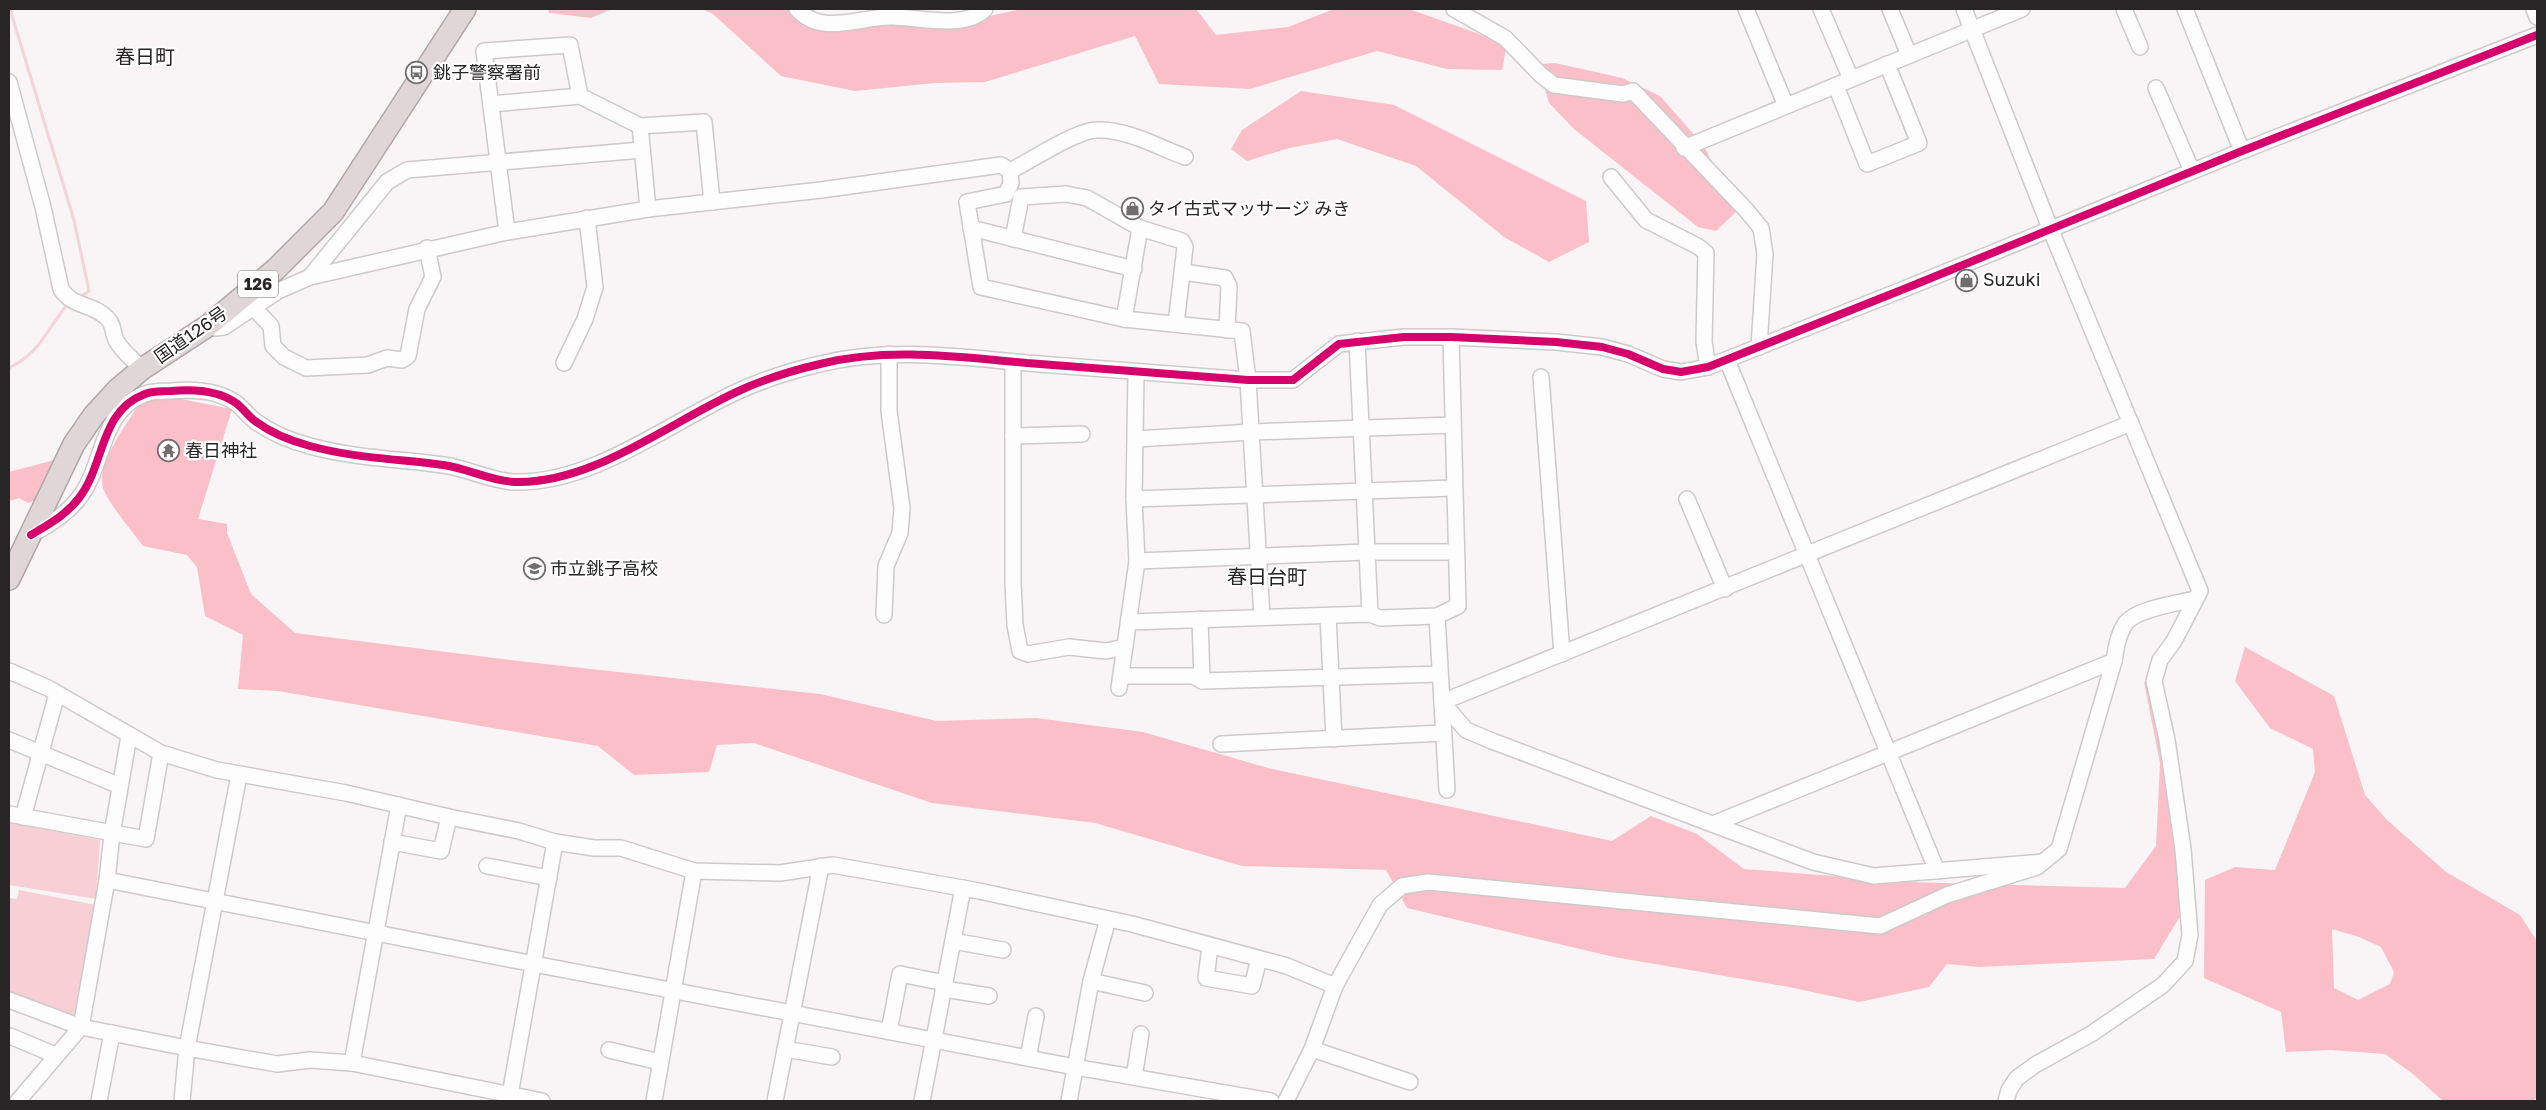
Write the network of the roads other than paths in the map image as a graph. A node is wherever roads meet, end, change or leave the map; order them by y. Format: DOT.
graph roads {
  1 [pos="465,9"];
  2 [pos="797,9"];
  3 [pos="986,9"];
  4 [pos="1454,9"];
  5 [pos="1746,9"];
  6 [pos="1821,9"];
  7 [pos="1890,9"];
  8 [pos="1964,9"];
  9 [pos="2022,9"];
  10 [pos="2124,9"];
  11 [pos="2185,9"];
  12 [pos="2534,9"];
  13 [pos="887,13"];
  14 [pos="2537,17"];
  15 [pos="1972,29"];
  16 [pos="2537,35"];
  17 [pos="2140,47"];
  18 [pos="1909,55"];
  19 [pos="1886,64"];
  20 [pos="1851,79"];
  21 [pos="9,82"];
  22 [pos="1836,86"];
  23 [pos="2156,88"];
  24 [pos="580,96"];
  25 [pos="492,104"];
  26 [pos="1786,106"];
  27 [pos="640,126"];
  28 [pos="1684,148"];
  29 [pos="642,150"];
  30 [pos="2242,151"];
  31 [pos="1185,157"];
  32 [pos="500,162"];
  33 [pos="1010,171"];
  34 [pos="2192,171"];
  35 [pos="1610,177"];
  36 [pos="712,202"];
  37 [pos="648,209"];
  38 [pos="587,218"];
  39 [pos="971,228"];
  40 [pos="1140,228"];
  41 [pos="2050,228"];
  42 [pos="507,232"];
  43 [pos="1012,239"];
  44 [pos="427,248"];
  45 [pos="1134,269"];
  46 [pos="1183,272"];
  47 [pos="310,277"];
  48 [pos="253,307"];
  49 [pos="1124,319"];
  50 [pos="209,324"];
  51 [pos="1176,324"];
  52 [pos="1227,330"];
  53 [pos="1451,337"];
  54 [pos="1357,341"];
  55 [pos="1759,347"];
  56 [pos="889,354"];
  57 [pos="1727,360"];
  58 [pos="1013,362"];
  59 [pos="564,363"];
  60 [pos="1708,366"];
  61 [pos="142,368"];
  62 [pos="1136,372"];
  63 [pos="1541,377"];
  64 [pos="1248,380"];
  65 [pos="2131,423"];
  66 [pos="1453,425"];
  67 [pos="1362,428"];
  68 [pos="1252,432"];
  69 [pos="1082,434"];
  70 [pos="1013,436"];
  71 [pos="1136,440"];
  72 [pos="1454,488"];
  73 [pos="1364,492"];
  74 [pos="1255,496"];
  75 [pos="1134,499"];
  76 [pos="1687,499"];
  77 [pos="31,535"];
  78 [pos="1367,552"];
  79 [pos="1456,552"];
  80 [pos="1808,555"];
  81 [pos="1258,556"];
  82 [pos="1137,561"];
  83 [pos="9,579"];
  84 [pos="1726,589"];
  85 [pos="2195,599"];
  86 [pos="1370,614"];
  87 [pos="884,615"];
  88 [pos="1328,616"];
  89 [pos="1436,616"];
  90 [pos="1262,617"];
  91 [pos="1200,619"];
  92 [pos="1129,622"];
  93 [pos="1125,647"];
  94 [pos="1562,654"];
  95 [pos="2114,661"];
  96 [pos="9,671"];
  97 [pos="1440,674"];
  98 [pos="1331,677"];
  99 [pos="1202,681"];
  100 [pos="57,694"];
  101 [pos="1442,702"];
  102 [pos="1443,733"];
  103 [pos="129,736"];
  104 [pos="1334,739"];
  105 [pos="9,740"];
  106 [pos="1221,744"];
  107 [pos="1888,751"];
  108 [pos="41,753"];
  109 [pos="161,753"];
  110 [pos="239,776"];
  111 [pos="120,786"];
  112 [pos="1448,790"];
  113 [pos="399,805"];
  114 [pos="16,815"];
  115 [pos="449,817"];
  116 [pos="1713,824"];
  117 [pos="112,834"];
  118 [pos="392,842"];
  119 [pos="555,842"];
  120 [pos="2043,862"];
  121 [pos="487,866"];
  122 [pos="821,866"];
  123 [pos="694,870"];
  124 [pos="1937,871"];
  125 [pos="549,878"];
  126 [pos="107,880"];
  127 [pos="962,888"];
  128 [pos="214,900"];
  129 [pos="1108,919"];
  130 [pos="376,932"];
  131 [pos="953,942"];
  132 [pos="1210,947"];
  133 [pos="1003,950"];
  134 [pos="1259,959"];
  135 [pos="534,964"];
  136 [pos="1091,981"];
  137 [pos="944,986"];
  138 [pos="1335,986"];
  139 [pos="673,990"];
  140 [pos="1145,993"];
  141 [pos="989,996"];
  142 [pos="9,1000"];
  143 [pos="792,1013"];
  144 [pos="1036,1016"];
  145 [pos="81,1027"];
  146 [pos="888,1031"];
  147 [pos="112,1033"];
  148 [pos="1142,1034"];
  149 [pos="10,1036"];
  150 [pos="934,1040"];
  151 [pos="187,1048"];
  152 [pos="785,1049"];
  153 [pos="1312,1049"];
  154 [pos="609,1050"];
  155 [pos="55,1055"];
  156 [pos="832,1057"];
  157 [pos="1028,1058"];
  158 [pos="660,1062"];
  159 [pos="352,1063"];
  160 [pos="1075,1067"];
  161 [pos="1134,1077"];
  162 [pos="1410,1082"];
  163 [pos="510,1095"];
  164 [pos="18,1101"];
  165 [pos="99,1101"];
  166 [pos="182,1101"];
  167 [pos="542,1101"];
  168 [pos="654,1101"];
  169 [pos="775,1101"];
  170 [pos="922,1101"];
  171 [pos="1068,1101"];
  172 [pos="1271,1101"];
  173 [pos="1286,1101"];
  174 [pos="2006,1101"];
  1 -- 50 [label="highway, 国道126号 / 126"];
  2 -- 13 [label="street"];
  3 -- 13 [label="street"];
  4 -- 28 [label="street"];
  5 -- 26 [label="street"];
  6 -- 20 [label="street"];
  7 -- 18 [label="street"];
  8 -- 15 [label="street"];
  9 -- 15 [label="street"];
  10 -- 17 [label="street"];
  11 -- 30 [label="street"];
  12 -- 14 [label="street"];
  15 -- 18 [label="street"];
  15 -- 41 [label="street"];
  16 -- 30 [label="street"];
  18 -- 19 [label="street"];
  19 -- 20 [label="street"];
  19 -- 22 [label="street"];
  20 -- 22 [label="street"];
  21 -- 61 [label="street"];
  22 -- 26 [label="street"];
  23 -- 34 [label="street"];
  24 -- 25 [label="street"];
  24 -- 25 [label="street"];
  24 -- 27 [label="street"];
  25 -- 32 [label="street"];
  26 -- 28 [label="street"];
  27 -- 29 [label="street"];
  27 -- 36 [label="street"];
  28 -- 55 [label="street"];
  29 -- 32 [label="street"];
  29 -- 37 [label="street"];
  30 -- 34 [label="street"];
  31 -- 33 [label="street"];
  32 -- 42 [label="street"];
  32 -- 47 [label="street"];
  33 -- 36 [label="street"];
  33 -- 39 [label="street"];
  34 -- 41 [label="street"];
  35 -- 60 [label="street"];
  36 -- 37 [label="street"];
  37 -- 38 [label="street"];
  38 -- 42 [label="street"];
  38 -- 59 [label="street"];
  39 -- 43 [label="street"];
  39 -- 49 [label="street"];
  40 -- 43 [label="street"];
  40 -- 45 [label="street"];
  40 -- 46 [label="street"];
  41 -- 55 [label="street"];
  41 -- 65 [label="street"];
  42 -- 44 [label="street"];
  43 -- 45 [label="street"];
  44 -- 47 [label="street"];
  44 -- 48 [label="street"];
  45 -- 49 [label="street"];
  46 -- 51 [label="street"];
  46 -- 52 [label="street"];
  47 -- 48 [label="street"];
  48 -- 50 [label="street"];
  49 -- 51 [label="street"];
  50 -- 61 [label="highway, 国道126号 / 126"];
  51 -- 52 [label="street"];
  52 -- 64 [label="street"];
  53 -- 54 [label="street"];
  53 -- 60 [label="street"];
  53 -- 66 [label="street"];
  54 -- 64 [label="street"];
  54 -- 67 [label="street"];
  55 -- 57 [label="street"];
  56 -- 58 [label="street"];
  56 -- 77 [label="street"];
  56 -- 87 [label="street"];
  57 -- 60 [label="street"];
  57 -- 80 [label="street"];
  58 -- 62 [label="street"];
  58 -- 70 [label="street"];
  61 -- 77 [label="highway, 国道126号 / 126"];
  62 -- 64 [label="street"];
  62 -- 71 [label="street"];
  63 -- 94 [label="street"];
  64 -- 68 [label="street"];
  65 -- 80 [label="street"];
  65 -- 85 [label="street"];
  66 -- 67 [label="street"];
  66 -- 72 [label="street"];
  67 -- 68 [label="street"];
  67 -- 73 [label="street"];
  68 -- 71 [label="street"];
  68 -- 74 [label="street"];
  69 -- 70 [label="street"];
  70 -- 93 [label="street"];
  71 -- 75 [label="street"];
  72 -- 73 [label="street"];
  72 -- 79 [label="street"];
  73 -- 74 [label="street"];
  73 -- 78 [label="street"];
  74 -- 75 [label="street"];
  74 -- 81 [label="street"];
  75 -- 82 [label="street"];
  76 -- 84 [label="street"];
  77 -- 83 [label="highway, 国道126号 / 126"];
  78 -- 79 [label="street"];
  78 -- 81 [label="street"];
  78 -- 86 [label="street"];
  79 -- 89 [label="street"];
  80 -- 84 [label="street"];
  80 -- 107 [label="street"];
  81 -- 82 [label="street"];
  81 -- 90 [label="street"];
  82 -- 92 [label="street"];
  84 -- 94 [label="street"];
  85 -- 95 [label="street"];
  85 -- 174 [label="street"];
  86 -- 88 [label="street"];
  86 -- 89 [label="street"];
  88 -- 90 [label="street"];
  88 -- 98 [label="street"];
  89 -- 97 [label="street"];
  90 -- 91 [label="street"];
  91 -- 92 [label="street"];
  91 -- 99 [label="street"];
  92 -- 93 [label="street"];
  93 -- 99 [label="street"];
  94 -- 101 [label="street"];
  95 -- 107 [label="street"];
  95 -- 120 [label="street"];
  96 -- 100 [label="street"];
  97 -- 98 [label="street"];
  97 -- 101 [label="street"];
  98 -- 99 [label="street"];
  98 -- 104 [label="street"];
  100 -- 103 [label="street"];
  100 -- 108 [label="street"];
  101 -- 102 [label="street"];
  101 -- 116 [label="street"];
  102 -- 104 [label="street"];
  102 -- 112 [label="street"];
  103 -- 109 [label="street"];
  103 -- 111 [label="street"];
  104 -- 106 [label="street"];
  105 -- 108 [label="street"];
  107 -- 116 [label="street"];
  107 -- 124 [label="street"];
  108 -- 111 [label="street"];
  108 -- 114 [label="street"];
  109 -- 110 [label="street"];
  109 -- 117 [label="street"];
  110 -- 113 [label="street"];
  110 -- 128 [label="street"];
  111 -- 117 [label="street"];
  113 -- 115 [label="street"];
  113 -- 118 [label="street"];
  114 -- 117 [label="street"];
  115 -- 118 [label="street"];
  115 -- 119 [label="street"];
  116 -- 124 [label="street"];
  117 -- 126 [label="street"];
  118 -- 130 [label="street"];
  119 -- 123 [label="street"];
  119 -- 125 [label="street"];
  120 -- 124 [label="street"];
  120 -- 138 [label="street"];
  121 -- 125 [label="street"];
  122 -- 123 [label="street"];
  122 -- 127 [label="street"];
  122 -- 143 [label="street"];
  123 -- 139 [label="street"];
  125 -- 135 [label="street"];
  126 -- 128 [label="street"];
  126 -- 145 [label="street"];
  127 -- 129 [label="street"];
  127 -- 131 [label="street"];
  128 -- 130 [label="street"];
  128 -- 151 [label="street"];
  129 -- 132 [label="street"];
  129 -- 136 [label="street"];
  130 -- 135 [label="street"];
  130 -- 159 [label="street"];
  131 -- 133 [label="street"];
  131 -- 137 [label="street"];
  132 -- 134 [label="street"];
  132 -- 134 [label="street"];
  134 -- 138 [label="street"];
  135 -- 139 [label="street"];
  135 -- 163 [label="street"];
  136 -- 140 [label="street"];
  136 -- 160 [label="street"];
  137 -- 141 [label="street"];
  137 -- 146 [label="street"];
  137 -- 150 [label="street"];
  138 -- 153 [label="street"];
  139 -- 143 [label="street"];
  139 -- 158 [label="street"];
  142 -- 145 [label="street"];
  143 -- 146 [label="street"];
  143 -- 152 [label="street"];
  144 -- 157 [label="street"];
  145 -- 147 [label="street"];
  145 -- 155 [label="street"];
  146 -- 150 [label="street"];
  147 -- 151 [label="street"];
  147 -- 165 [label="street"];
  148 -- 161 [label="street"];
  149 -- 155 [label="street"];
  150 -- 157 [label="street"];
  150 -- 170 [label="street"];
  151 -- 159 [label="street"];
  151 -- 166 [label="street"];
  152 -- 156 [label="street"];
  152 -- 169 [label="street"];
  153 -- 162 [label="street"];
  153 -- 173 [label="street"];
  154 -- 158 [label="street"];
  155 -- 164 [label="street"];
  157 -- 160 [label="street"];
  158 -- 168 [label="street"];
  159 -- 163 [label="street"];
  160 -- 161 [label="street"];
  160 -- 171 [label="street"];
  161 -- 172 [label="street"];
  163 -- 167 [label="street"];
}
